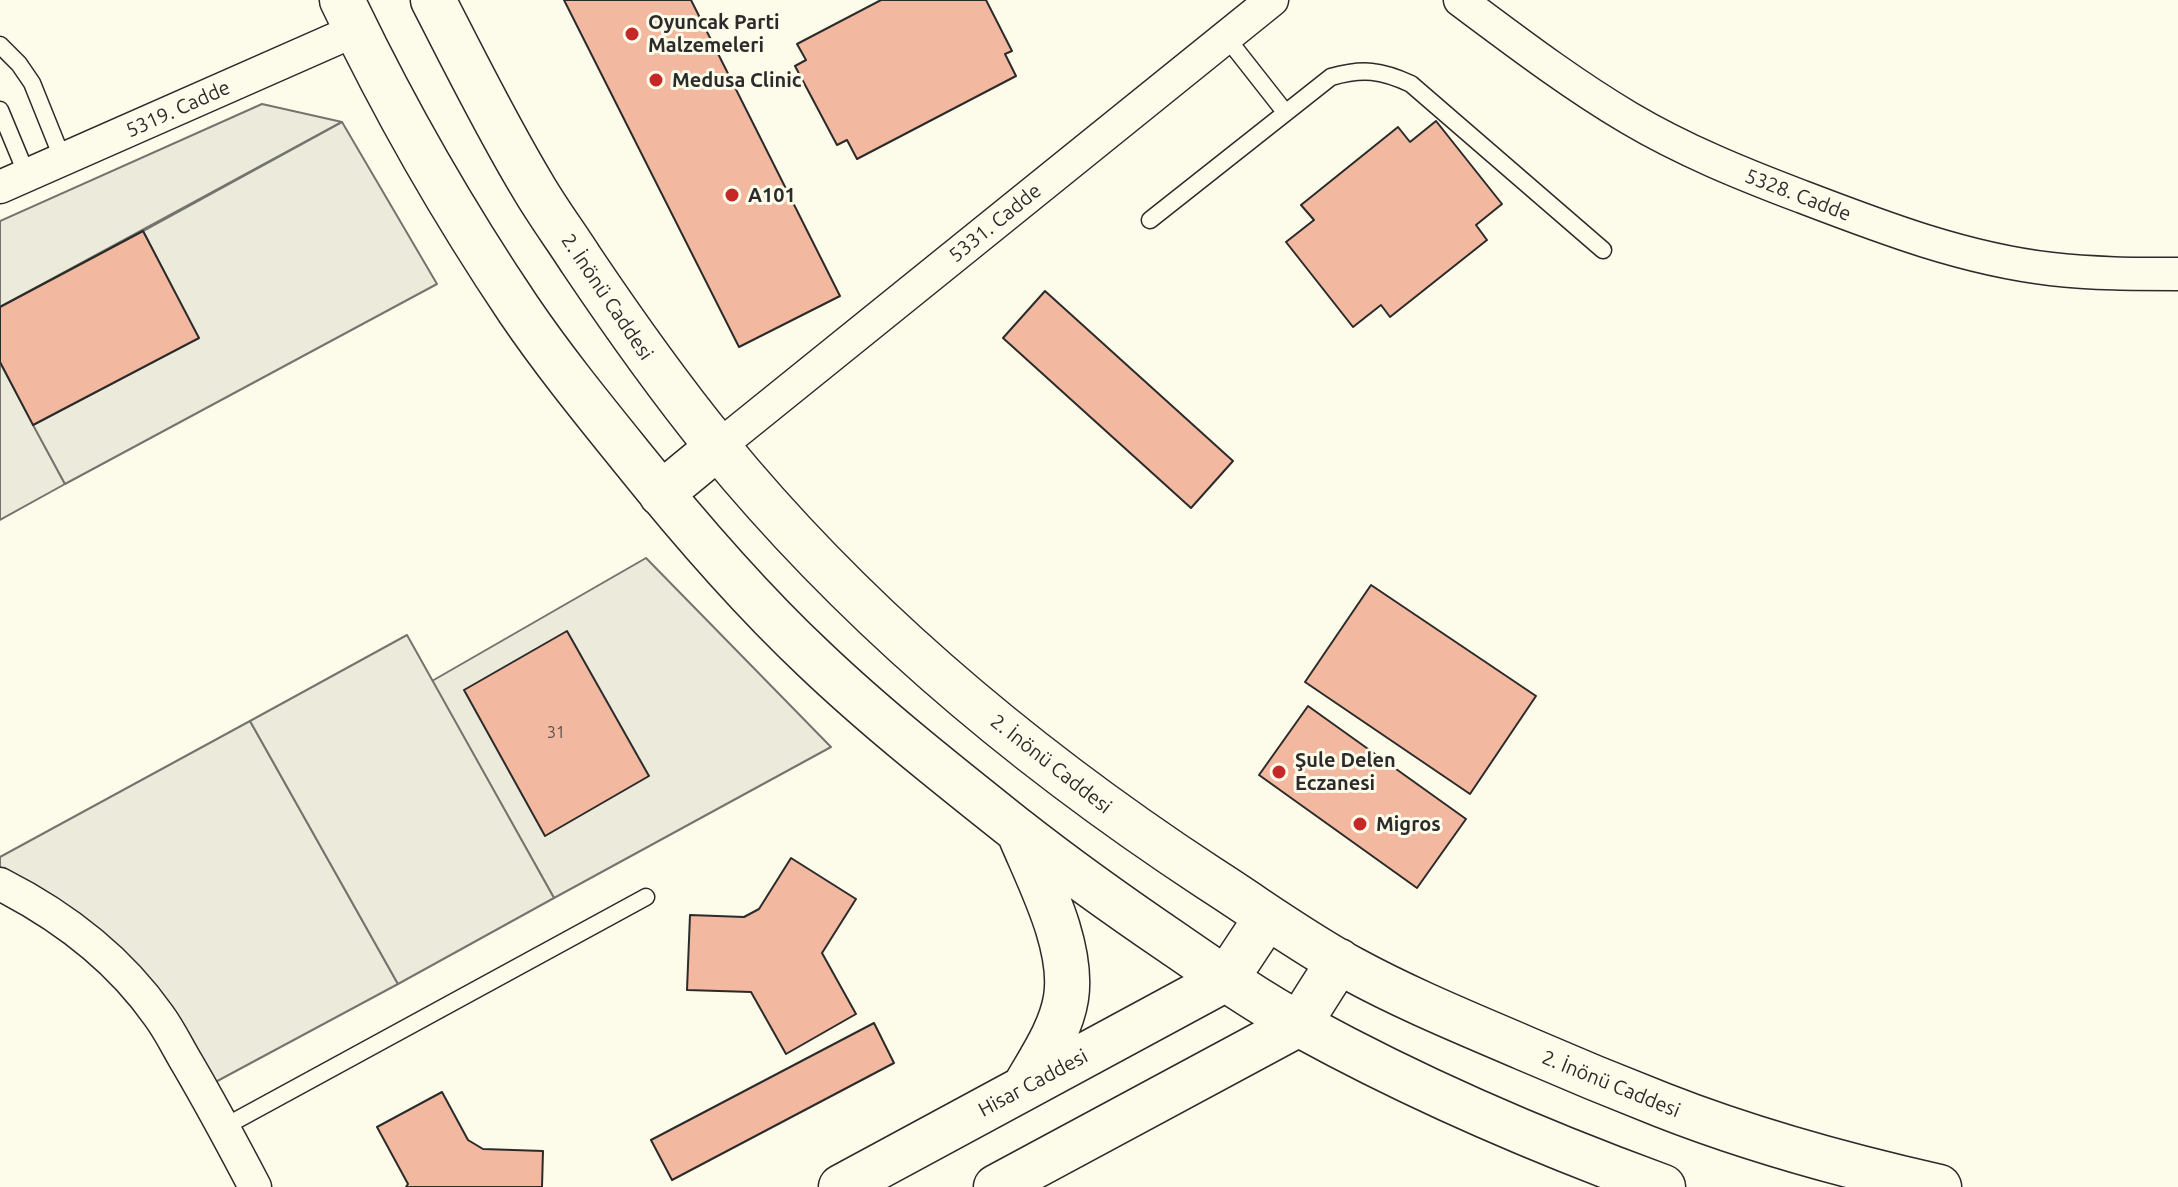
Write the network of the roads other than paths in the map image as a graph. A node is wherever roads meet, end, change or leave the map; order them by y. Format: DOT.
graph roads {
  1 [pos="433,0"];
  2 [pos="1272,0"];
  3 [pos="1460,0"];
  4 [pos="349,15"];
  5 [pos="1226,37"];
  6 [pos="0,45"];
  7 [pos="0,110"];
  8 [pos="1285,112"];
  9 [pos="63,160"];
  10 [pos="14,181"];
  11 [pos="1150,220"];
  12 [pos="1603,250"];
  13 [pos="2178,274"];
  14 [pos="718,447"];
  15 [pos="661,494"];
  16 [pos="1018,831"];
  17 [pos="0,884"];
  18 [pos="646,897"];
  19 [pos="1267,917"];
  20 [pos="1339,961"];
  21 [pos="1226,979"];
  22 [pos="1299,1024"];
  23 [pos="1024,1088"];
  24 [pos="224,1127"];
  25 [pos="255,1187"];
  26 [pos="841,1187"];
  27 [pos="996,1187"];
  28 [pos="1663,1187"];
  29 [pos="1939,1187"];
  1 -- 14 [label="main road, 2. İnönü Caddesi"];
  2 -- 5 [label="street, 5331. Cadde"];
  3 -- 13 [label="street, 5328. Cadde"];
  4 -- 9 [label="street, 5319. Cadde"];
  4 -- 15 [label="main road"];
  5 -- 8 [label="lane"];
  5 -- 14 [label="street, 5331. Cadde"];
  6 -- 9 [label="lane"];
  7 -- 10 [label="lane"];
  8 -- 11 [label="lane"];
  8 -- 12 [label="lane"];
  9 -- 10 [label="street, 5319. Cadde"];
  14 -- 15 [label="main road"];
  14 -- 19 [label="main road, 2. İnönü Caddesi"];
  15 -- 16 [label="main road"];
  16 -- 21 [label="main road"];
  16 -- 23 [label="main road"];
  17 -- 24 [label="street"];
  18 -- 24 [label="lane"];
  19 -- 20 [label="main road, 2. İnönü Caddesi"];
  19 -- 21 [label="main road"];
  20 -- 22 [label="main road"];
  20 -- 29 [label="main road, 2. İnönü Caddesi"];
  21 -- 22 [label="main road"];
  21 -- 23 [label="main road, Hisar Caddesi"];
  22 -- 27 [label="main road"];
  22 -- 28 [label="main road"];
  23 -- 26 [label="main road, Hisar Caddesi"];
  24 -- 25 [label="street"];
}
